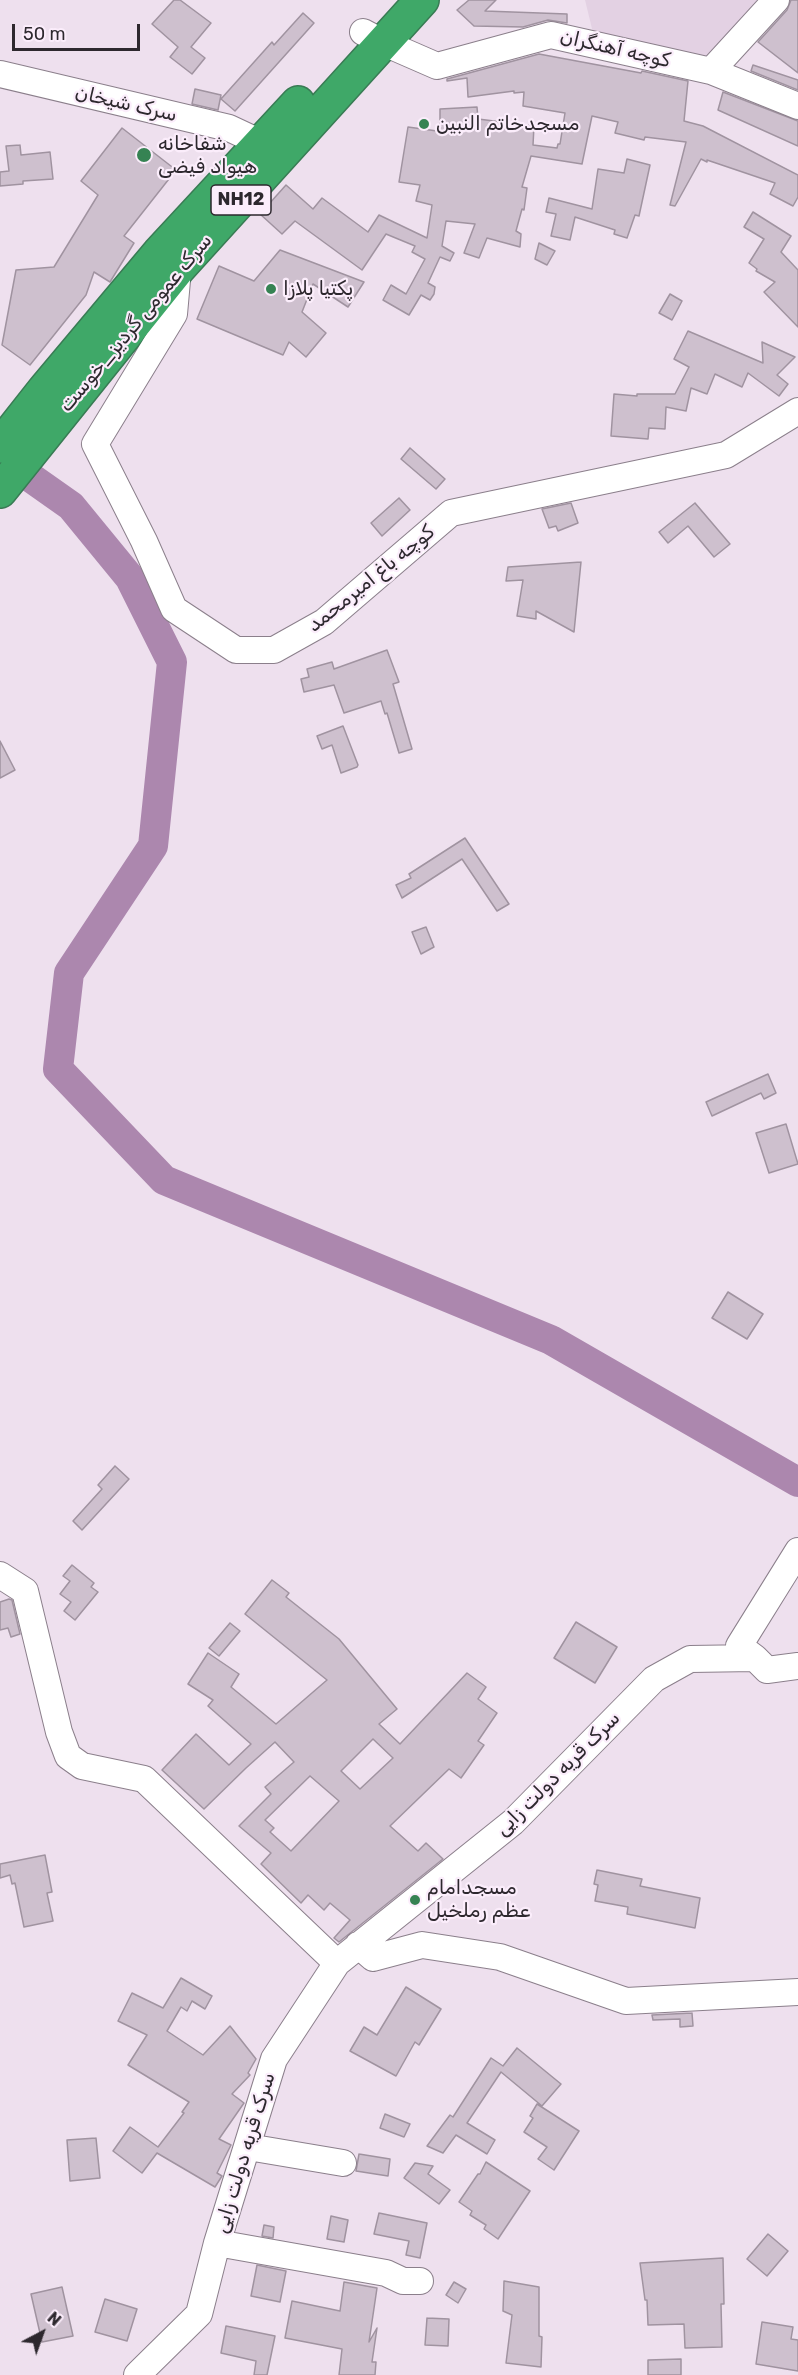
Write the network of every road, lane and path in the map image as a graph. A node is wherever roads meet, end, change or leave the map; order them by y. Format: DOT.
graph roads {
  1 [pos="394,0"];
  2 [pos="423,0"];
  3 [pos="776,0"];
  4 [pos="373,37"];
  5 [pos="711,71"];
  6 [pos="0,74"];
  7 [pos="798,106"];
  8 [pos="271,150"];
  9 [pos="178,269"];
  10 [pos="55,398"];
  11 [pos="798,411"];
  12 [pos="0,446"];
  13 [pos="0,490"];
  14 [pos="798,1551"];
  15 [pos="0,1575"];
  16 [pos="754,1658"];
  17 [pos="798,1666"];
  18 [pos="358,1945"];
  19 [pos="337,1963"];
  20 [pos="798,1992"];
  21 [pos="248,2147"];
  22 [pos="343,2163"];
  23 [pos="217,2243"];
  24 [pos="420,2281"];
  25 [pos="137,2375"];
  1 -- 4 [label="highway, سرک عمومی گردیز_خوست / NH12"];
  2 -- 4 [label="highway, سرک عمومی گردیز_خوست / NH12"];
  3 -- 5 [label="street"];
  4 -- 5 [label="street, کوچه آهنگران"];
  4 -- 8 [label="highway, سرک عمومی گردیز_خوست / NH12"];
  5 -- 7 [label="street, کوچه آهنگران"];
  6 -- 8 [label="street, سرک شیخان"];
  8 -- 9 [label="highway, سرک عمومی گردیز_خوست / NH12"];
  8 -- 10 [label="highway, سرک عمومی گردیز_خوست / NH12"];
  9 -- 10 [label="highway, سرک عمومی گردیز_خوست / NH12"];
  9 -- 11 [label="street, کوچه باغ امیرمحمد"];
  10 -- 12 [label="highway, سرک عمومی گردیز_خوست / NH12"];
  10 -- 13 [label="highway, سرک عمومی گردیز_خوست / NH12"];
  14 -- 16 [label="street"];
  15 -- 19 [label="street"];
  16 -- 17 [label="street, سرک قریه دولت زایی"];
  16 -- 18 [label="street, سرک قریه دولت زایی"];
  18 -- 19 [label="street, سرک قریه دولت زایی"];
  18 -- 20 [label="street"];
  19 -- 21 [label="street, سرک قریه دولت زایی"];
  21 -- 22 [label="street"];
  21 -- 23 [label="street, سرک قریه دولت زایی"];
  23 -- 24 [label="street"];
  23 -- 25 [label="street, سرک قریه دولت زایی"];
}
